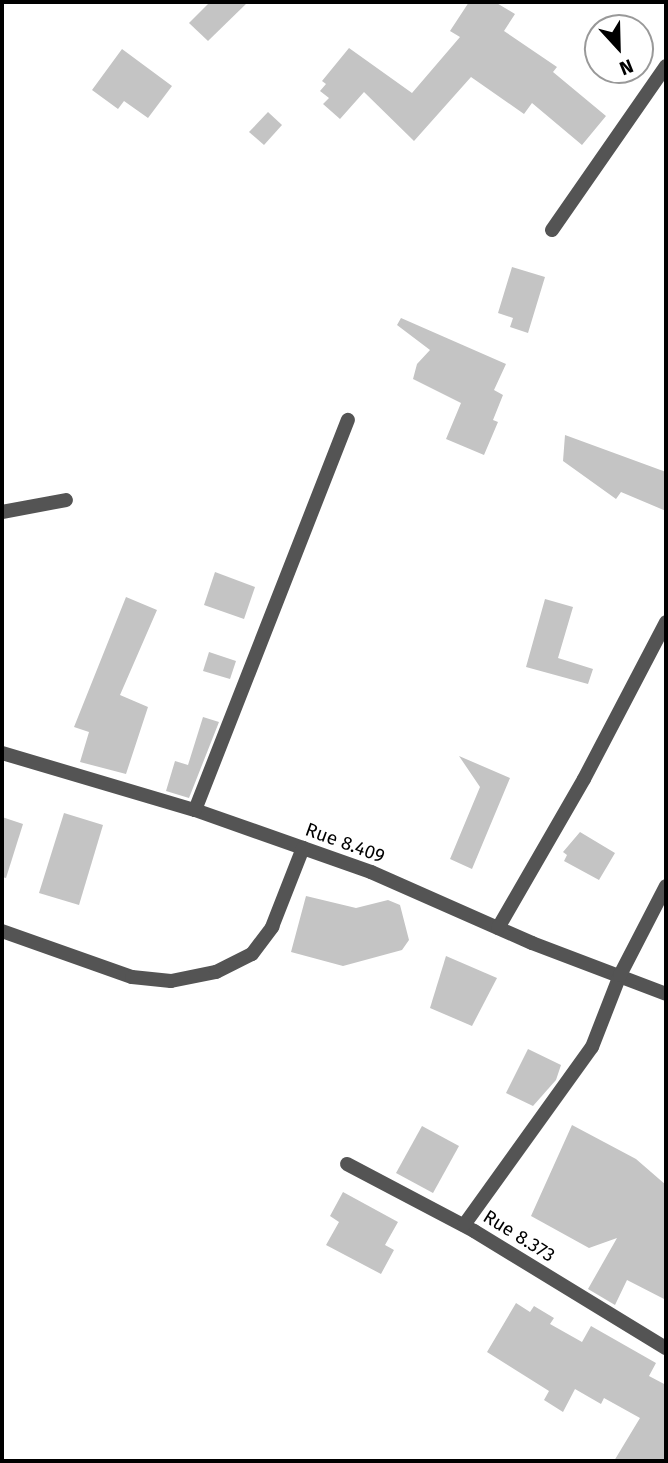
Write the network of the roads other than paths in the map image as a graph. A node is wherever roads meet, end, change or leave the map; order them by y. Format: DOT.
graph roads {
  1 [pos="666,66"];
  2 [pos="552,230"];
  3 [pos="348,420"];
  4 [pos="66,500"];
  5 [pos="2,512"];
  6 [pos="666,622"];
  7 [pos="2,753"];
  8 [pos="195,810"];
  9 [pos="303,848"];
  10 [pos="666,886"];
  11 [pos="498,928"];
  12 [pos="2,932"];
  13 [pos="620,975"];
  14 [pos="666,994"];
  15 [pos="346,1164"];
  16 [pos="464,1225"];
  17 [pos="666,1348"];
  1 -- 2 [label="street"];
  3 -- 8 [label="street"];
  4 -- 5 [label="street"];
  6 -- 11 [label="street"];
  7 -- 8 [label="street, Rue 8.409"];
  8 -- 9 [label="street, Rue 8.409"];
  9 -- 11 [label="street, Rue 8.409"];
  9 -- 12 [label="street"];
  10 -- 13 [label="street"];
  11 -- 13 [label="street, Rue 8.409"];
  13 -- 14 [label="street, Rue 8.409"];
  13 -- 16 [label="street"];
  15 -- 16 [label="street, Rue 8.373"];
  16 -- 17 [label="street, Rue 8.373"];
}
